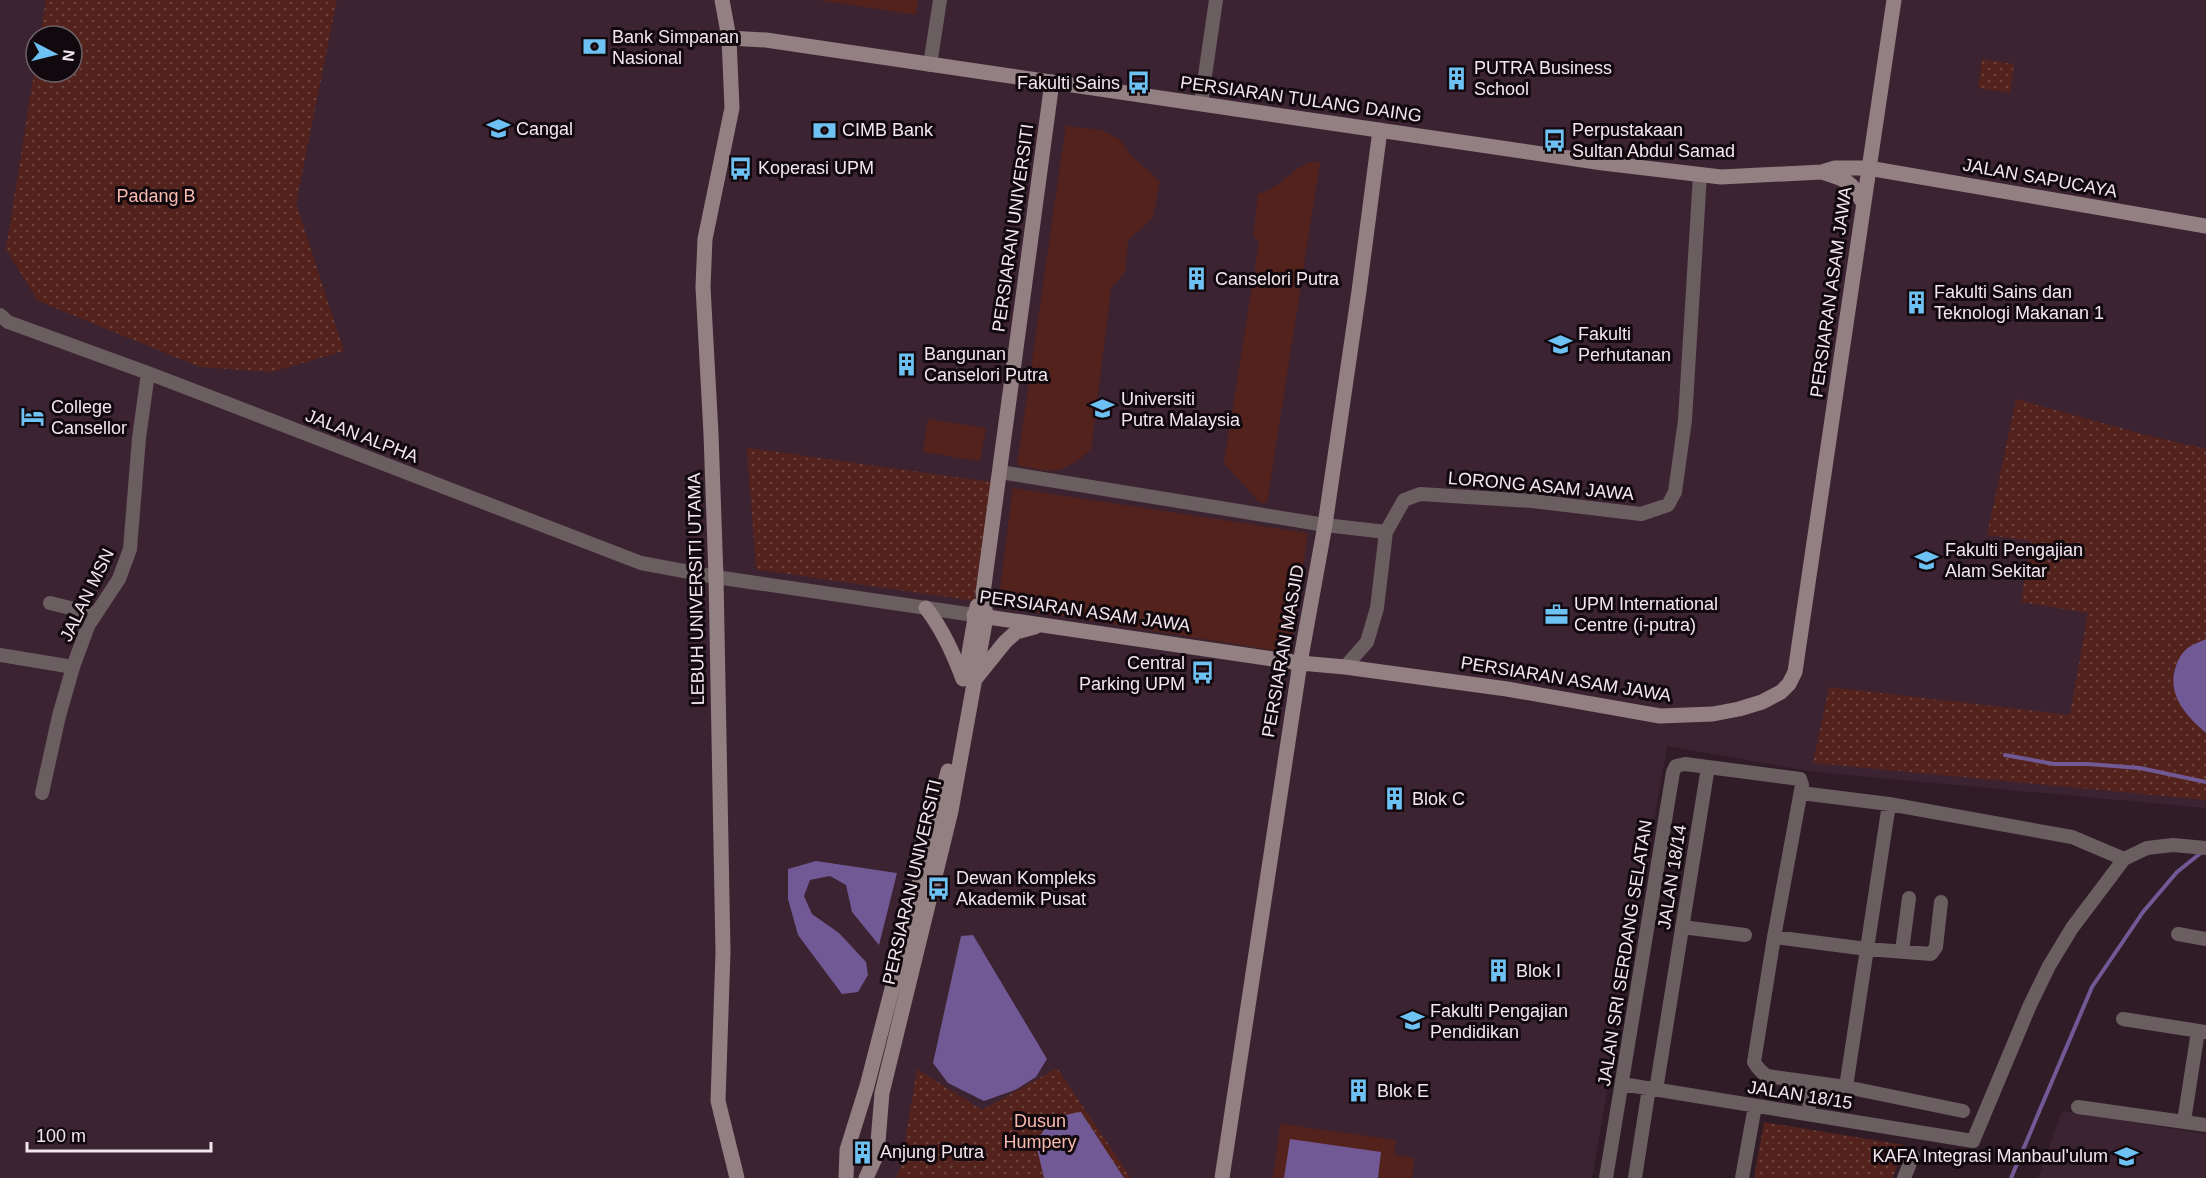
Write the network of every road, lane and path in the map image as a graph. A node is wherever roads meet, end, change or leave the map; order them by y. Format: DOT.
graph roads {
  1 [pos="723,0"];
  2 [pos="940,0"];
  3 [pos="1216,0"];
  4 [pos="1894,0"];
  5 [pos="729,38"];
  6 [pos="930,65"];
  7 [pos="1052,82"];
  8 [pos="1201,103"];
  9 [pos="1380,130"];
  10 [pos="1868,168"];
  11 [pos="1822,172"];
  12 [pos="1700,175"];
  13 [pos="1862,201"];
  14 [pos="2206,226"];
  15 [pos="0,315"];
  16 [pos="148,373"];
  17 [pos="1000,472"];
  18 [pos="1325,525"];
  19 [pos="1386,532"];
  20 [pos="716,577"];
  21 [pos="50,603"];
  22 [pos="926,608"];
  23 [pos="980,608"];
  24 [pos="95,614"];
  25 [pos="1044,625"];
  26 [pos="0,655"];
  27 [pos="1300,663"];
  28 [pos="1345,667"];
  29 [pos="73,668"];
  30 [pos="969,681"];
  31 [pos="1708,767"];
  32 [pos="1802,789"];
  33 [pos="42,793"];
  34 [pos="1888,804"];
  35 [pos="2202,847"];
  36 [pos="2124,859"];
  37 [pos="1909,898"];
  38 [pos="1941,902"];
  39 [pos="1682,927"];
  40 [pos="2178,934"];
  41 [pos="1745,935"];
  42 [pos="1774,937"];
  43 [pos="2206,939"];
  44 [pos="1867,949"];
  45 [pos="1902,951"];
  46 [pos="2123,1019"];
  47 [pos="2202,1031"];
  48 [pos="1812,1083"];
  49 [pos="1622,1084"];
  50 [pos="1846,1087"];
  51 [pos="1652,1089"];
  52 [pos="1755,1106"];
  53 [pos="2078,1107"];
  54 [pos="1963,1111"];
  55 [pos="1808,1114"];
  56 [pos="2184,1121"];
  57 [pos="2206,1125"];
  58 [pos="1913,1156"];
  59 [pos="737,1178"];
  60 [pos="846,1178"];
  61 [pos="866,1178"];
  62 [pos="1222,1178"];
  63 [pos="1606,1178"];
  64 [pos="1635,1178"];
  65 [pos="1742,1178"];
  66 [pos="1904,1178"];
  1 -- 5 [label="street, LEBUH UNIVERSITI UTAMA"];
  2 -- 6 [label="street"];
  3 -- 8 [label="street"];
  4 -- 10 [label="street, PERSIARAN ASAM JAWA"];
  5 -- 6 [label="street, PERSIARAN TULANG DAING"];
  5 -- 20 [label="street, LEBUH UNIVERSITI UTAMA"];
  6 -- 7 [label="street, PERSIARAN TULANG DAING"];
  7 -- 8 [label="street, PERSIARAN TULANG DAING"];
  7 -- 17 [label="street, PERSIARAN UNIVERSITI"];
  8 -- 9 [label="street, PERSIARAN TULANG DAING"];
  9 -- 12 [label="street, PERSIARAN TULANG DAING"];
  9 -- 18 [label="street, PERSIARAN MASJID"];
  10 -- 11 [label="street, PERSIARAN TULANG DAING"];
  10 -- 13 [label="street, PERSIARAN ASAM JAWA"];
  10 -- 14 [label="street, JALAN SAPUCAYA"];
  11 -- 12 [label="street, PERSIARAN TULANG DAING"];
  11 -- 13 [label="street"];
  12 -- 19 [label="street, LORONG ASAM JAWA"];
  13 -- 28 [label="street, PERSIARAN ASAM JAWA"];
  15 -- 16 [label="street, JALAN ALPHA"];
  16 -- 20 [label="street, JALAN ALPHA"];
  16 -- 24 [label="street, JALAN MSN"];
  17 -- 18 [label="street"];
  17 -- 23 [label="street, PERSIARAN UNIVERSITI"];
  18 -- 19 [label="street"];
  18 -- 27 [label="street, PERSIARAN MASJID"];
  19 -- 28 [label="street, LORONG ASAM JAWA"];
  20 -- 22 [label="street, PERSIARAN ASAM JAWA"];
  20 -- 59 [label="street, LEBUH UNIVERSITI UTAMA"];
  21 -- 24 [label="street"];
  22 -- 23 [label="street, PERSIARAN ASAM JAWA"];
  22 -- 30 [label="street"];
  23 -- 25 [label="street, PERSIARAN ASAM JAWA"];
  23 -- 30 [label="street, PERSIARAN UNIVERSITI"];
  24 -- 29 [label="street, JALAN MSN"];
  25 -- 27 [label="street, PERSIARAN ASAM JAWA"];
  25 -- 30 [label="street"];
  26 -- 29 [label="street"];
  27 -- 28 [label="street, PERSIARAN ASAM JAWA"];
  27 -- 62 [label="street, PERSIARAN MASJID"];
  29 -- 33 [label="street, JALAN MSN"];
  30 -- 60 [label="street, PERSIARAN UNIVERSITI"];
  30 -- 61 [label="street, PERSIARAN UNIVERSITI"];
  31 -- 32 [label="street"];
  31 -- 39 [label="street, JALAN 18/14"];
  31 -- 49 [label="street, JALAN SRI SERDANG SELATAN"];
  32 -- 34 [label="street"];
  32 -- 42 [label="street"];
  34 -- 36 [label="street"];
  34 -- 44 [label="street"];
  35 -- 36 [label="street"];
  36 -- 55 [label="street, JALAN 18/15"];
  37 -- 45 [label="street"];
  38 -- 45 [label="street"];
  39 -- 41 [label="street"];
  39 -- 51 [label="street, JALAN 18/14"];
  40 -- 43 [label="street"];
  42 -- 44 [label="street"];
  42 -- 48 [label="street"];
  44 -- 45 [label="street"];
  44 -- 50 [label="street"];
  46 -- 47 [label="street"];
  47 -- 56 [label="street"];
  48 -- 50 [label="street"];
  48 -- 55 [label="street"];
  49 -- 51 [label="street, JALAN 18/15"];
  49 -- 63 [label="street, JALAN SRI SERDANG SELATAN"];
  50 -- 54 [label="street"];
  51 -- 52 [label="street, JALAN 18/15"];
  51 -- 64 [label="street, JALAN 18/14"];
  52 -- 55 [label="street, JALAN 18/15"];
  52 -- 65 [label="street"];
  53 -- 56 [label="street"];
  56 -- 57 [label="street"];
  58 -- 66 [label="street"];
}
